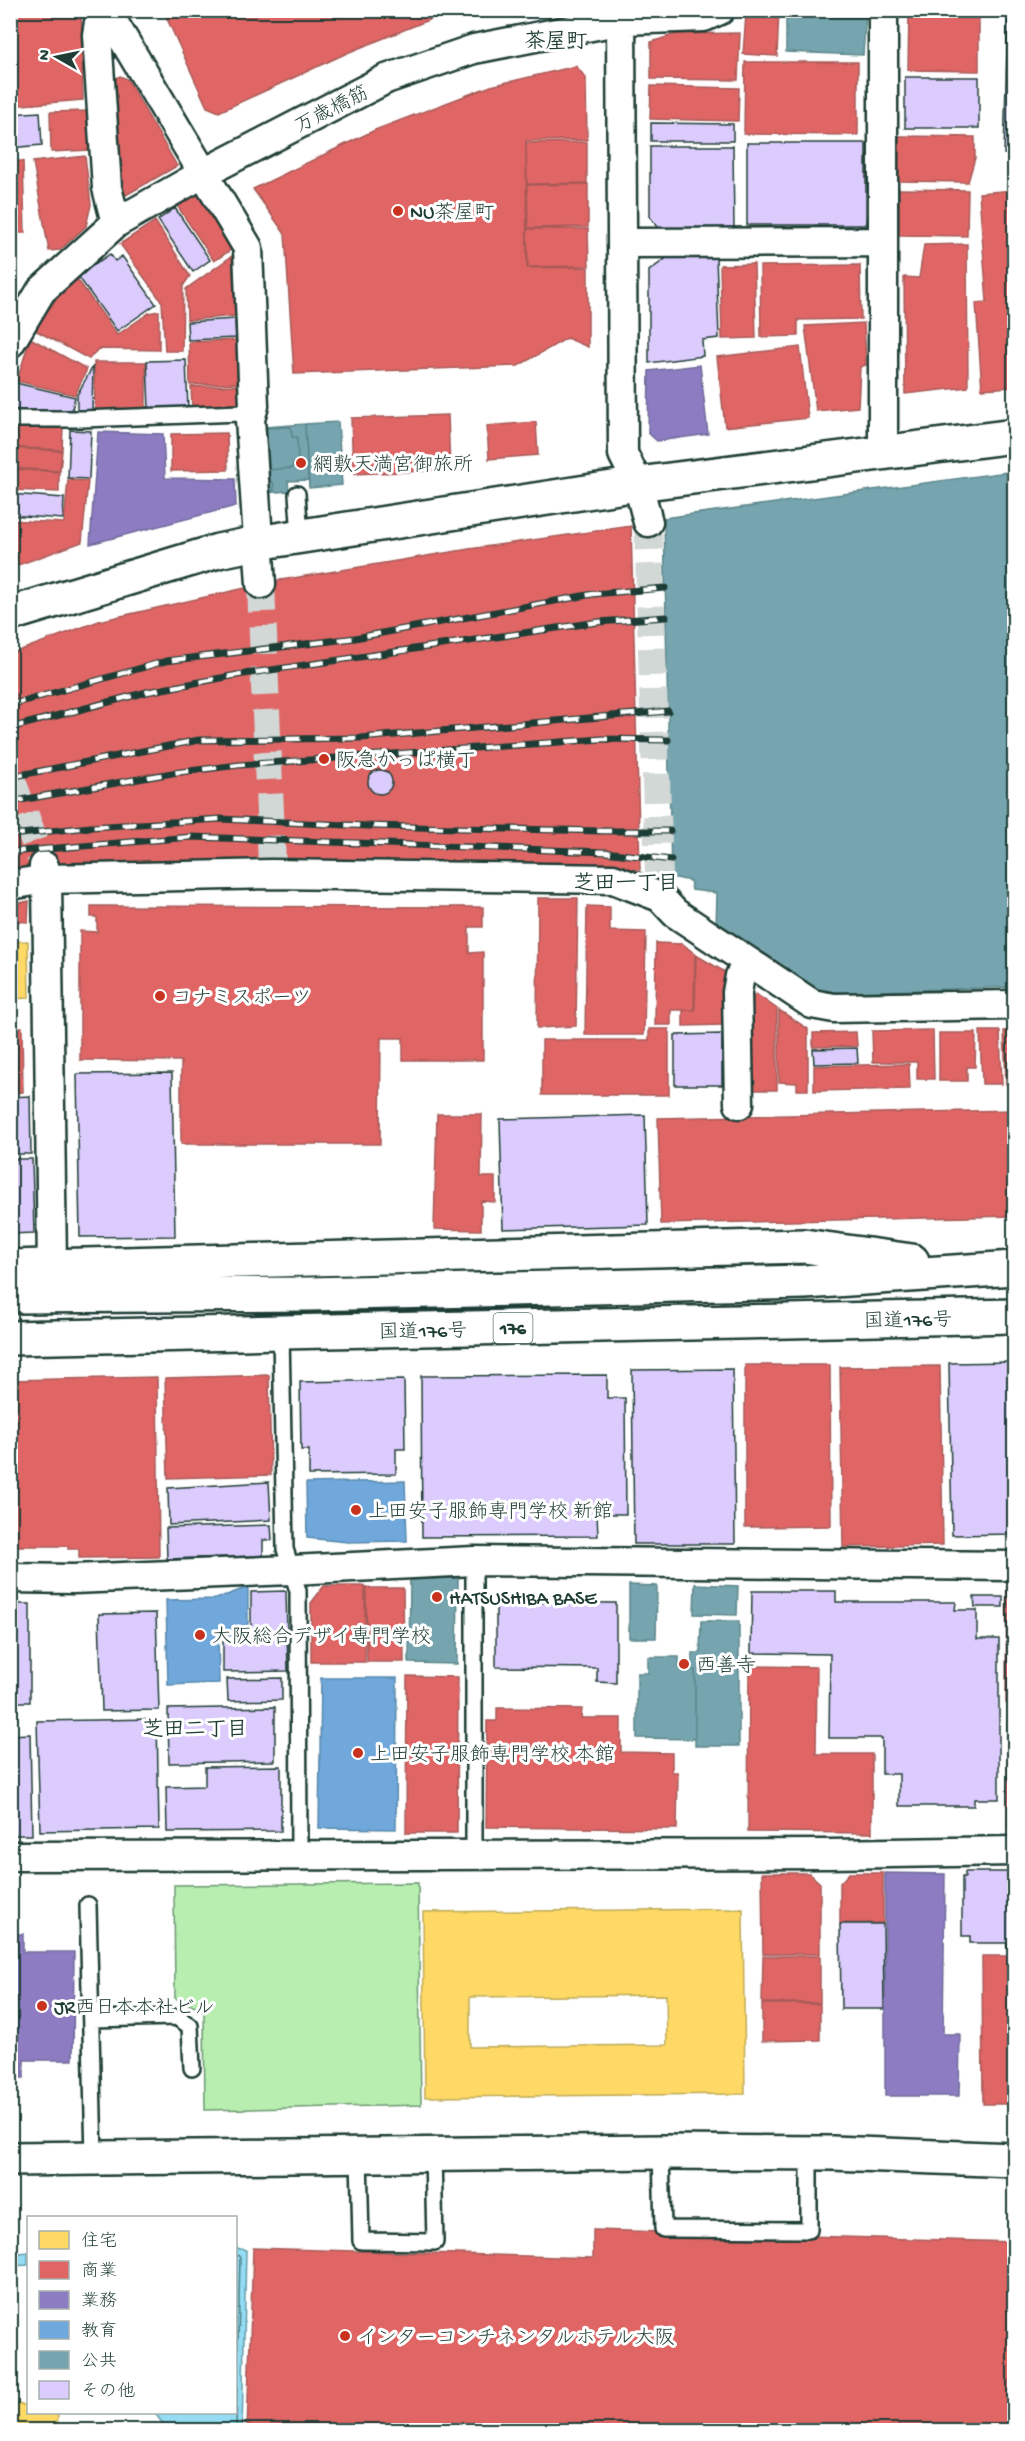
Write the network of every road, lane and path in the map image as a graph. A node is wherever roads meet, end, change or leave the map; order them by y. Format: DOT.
graph roads {
  1 [pos="101,10"];
  2 [pos="106,10"];
  3 [pos="720,10"];
  4 [pos="883,10"];
  5 [pos="622,15"];
  6 [pos="204,172"];
  7 [pos="116,223"];
  8 [pos="882,242"];
  9 [pos="623,243"];
  10 [pos="10,343"];
  11 [pos="254,406"];
  12 [pos="10,419"];
  13 [pos="1014,436"];
  14 [pos="884,452"];
  15 [pos="638,484"];
  16 [pos="297,494"];
  17 [pos="648,522"];
  18 [pos="300,536"];
  19 [pos="257,543"];
  20 [pos="261,584"];
  21 [pos="10,614"];
  22 [pos="45,873"];
  23 [pos="10,885"];
  24 [pos="747,962"];
  25 [pos="1014,1005"];
  26 [pos="739,1104"];
  27 [pos="52,1266"];
  28 [pos="10,1267"];
  29 [pos="1014,1268"];
  30 [pos="976,1270"];
  31 [pos="10,1296"];
  32 [pos="1014,1316"];
  33 [pos="281,1334"];
  34 [pos="10,1338"];
  35 [pos="474,1561"];
  36 [pos="1014,1566"];
  37 [pos="292,1570"];
  38 [pos="10,1578"];
  39 [pos="1014,1851"];
  40 [pos="474,1854"];
  41 [pos="10,1856"];
  42 [pos="298,1856"];
  43 [pos="88,1905"];
  44 [pos="91,2019"];
  45 [pos="192,2068"];
  46 [pos="661,2152"];
  47 [pos="809,2152"];
  48 [pos="433,2154"];
  49 [pos="359,2155"];
  50 [pos="94,2158"];
  51 [pos="10,2159"];
  52 [pos="1014,2160"];
  1 -- 7 [label="street"];
  2 -- 6 [label="street"];
  3 -- 5 [label="street, 万歳橋筋"];
  4 -- 8 [label="street"];
  5 -- 6 [label="street, 万歳橋筋"];
  5 -- 9 [label="street"];
  6 -- 7 [label="street, 万歳橋筋"];
  6 -- 11 [label="street"];
  7 -- 10 [label="street, 万歳橋筋"];
  8 -- 9 [label="street"];
  8 -- 14 [label="street"];
  9 -- 15 [label="street"];
  11 -- 12 [label="lane"];
  11 -- 19 [label="street"];
  13 -- 14 [label="main road"];
  14 -- 15 [label="main road"];
  15 -- 17 [label="street"];
  15 -- 18 [label="main road"];
  16 -- 18 [label="lane"];
  18 -- 19 [label="main road"];
  19 -- 20 [label="street"];
  19 -- 21 [label="main road"];
  22 -- 23 [label="street"];
  22 -- 24 [label="street"];
  22 -- 27 [label="street"];
  24 -- 25 [label="street"];
  24 -- 26 [label="street"];
  27 -- 28 [label="main road, 国道176号 / 176"];
  27 -- 30 [label="main road, 国道176号 / 176"];
  29 -- 30 [label="main road, 国道176号 / 176"];
  30 -- 31 [label="main road, 国道176号 / 176"];
  32 -- 33 [label="main road, 国道176号 / 176"];
  33 -- 34 [label="main road, 国道176号 / 176"];
  33 -- 37 [label="lane"];
  35 -- 36 [label="street"];
  35 -- 37 [label="street"];
  35 -- 40 [label="lane"];
  37 -- 38 [label="street"];
  37 -- 42 [label="lane"];
  39 -- 40 [label="street"];
  40 -- 42 [label="street"];
  41 -- 42 [label="street"];
  43 -- 44 [label="lane"];
  44 -- 45 [label="lane"];
  44 -- 50 [label="lane"];
  46 -- 47 [label="main road"];
  46 -- 47 [label="lane"];
  46 -- 48 [label="main road"];
  47 -- 52 [label="main road"];
  48 -- 49 [label="main road"];
  48 -- 49 [label="lane"];
  49 -- 50 [label="main road"];
  50 -- 51 [label="main road"];
}
